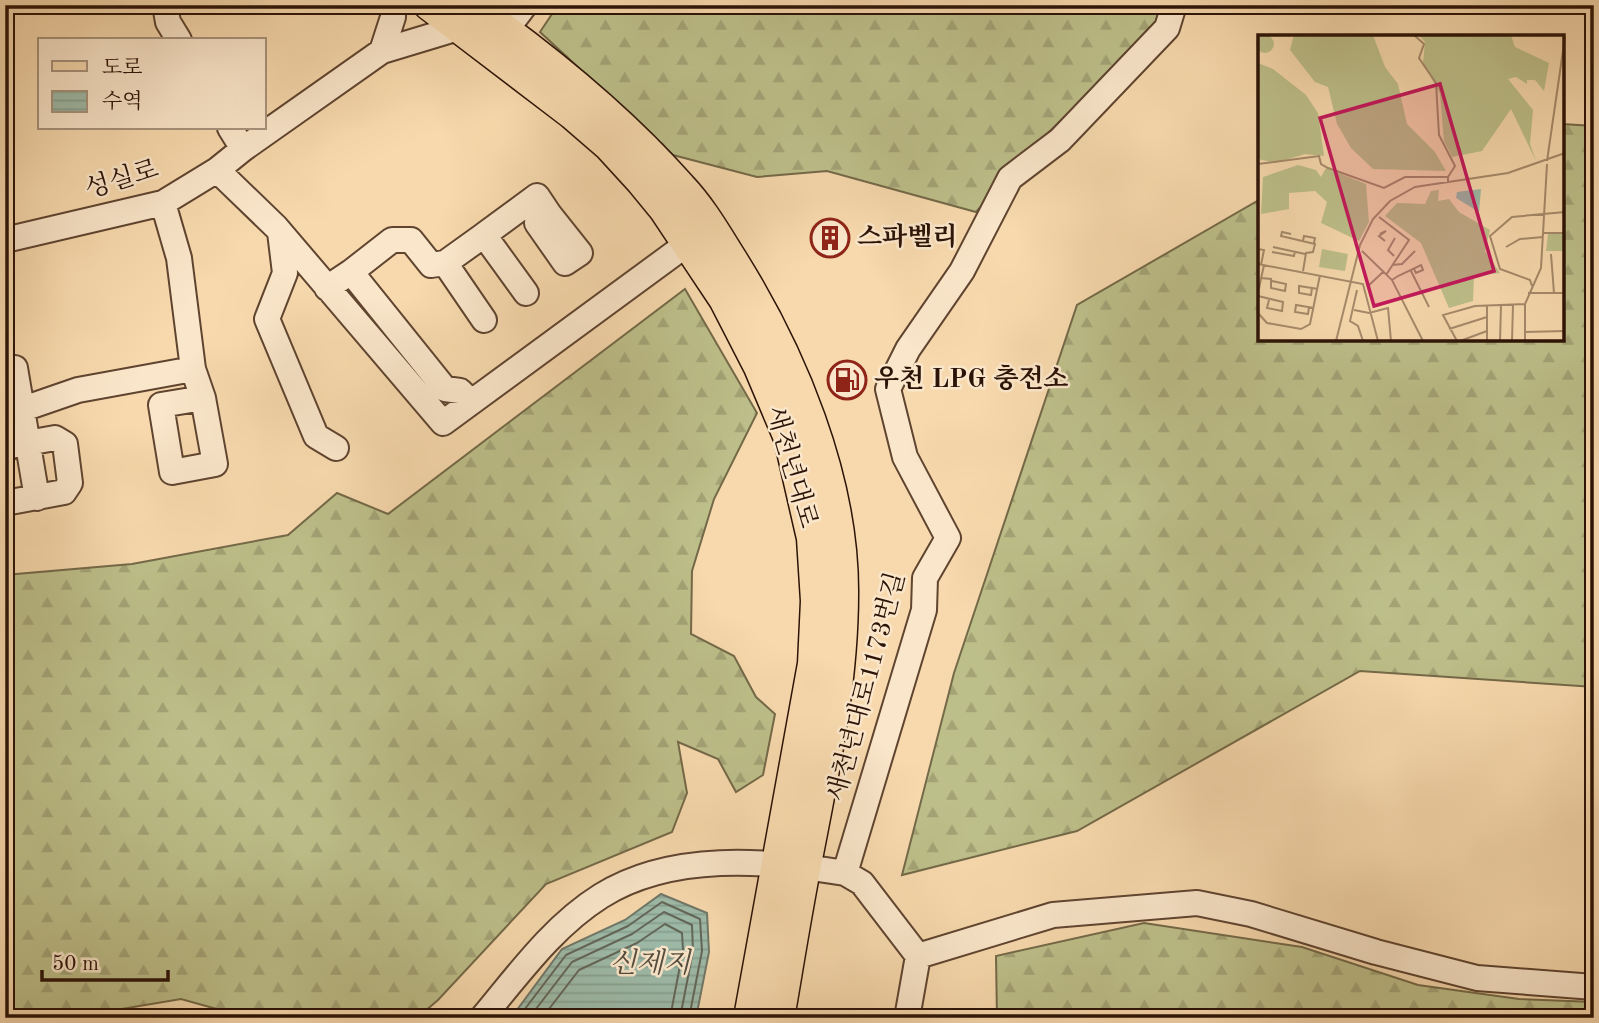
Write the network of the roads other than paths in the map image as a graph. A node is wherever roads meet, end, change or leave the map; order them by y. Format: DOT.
graph roads {
  1 [pos="165,5"];
  2 [pos="393,5"];
  3 [pos="429,5"];
  4 [pos="525,5"];
  5 [pos="1174,5"];
  6 [pos="465,16"];
  7 [pos="506,30"];
  8 [pos="178,38"];
  9 [pos="382,51"];
  10 [pos="231,130"];
  11 [pos="243,149"];
  12 [pos="217,170"];
  13 [pos="163,203"];
  14 [pos="549,214"];
  15 [pos="279,231"];
  16 [pos="484,235"];
  17 [pos="5,240"];
  18 [pos="687,244"];
  19 [pos="445,263"];
  20 [pos="351,272"];
  21 [pos="327,288"];
  22 [pos="526,293"];
  23 [pos="484,320"];
  24 [pos="15,368"];
  25 [pos="193,369"];
  26 [pos="203,398"];
  27 [pos="471,402"];
  28 [pos="14,411"];
  29 [pos="16,446"];
  30 [pos="336,448"];
  31 [pos="37,498"];
  32 [pos="5,503"];
  33 [pos="808,778"];
  34 [pos="791,866"];
  35 [pos="845,873"];
  36 [pos="918,956"];
  37 [pos="1594,987"];
  38 [pos="773,997"];
  39 [pos="482,1018"];
  40 [pos="749,1018"];
  41 [pos="907,1018"];
  1 -- 8 [label="street"];
  2 -- 9 [label="street"];
  3 -- 6 [label="main road, 새천년대로"];
  4 -- 7 [label="street"];
  5 -- 35 [label="street, 새천년대로1173번길"];
  6 -- 7 [label="main road, 새천년대로"];
  6 -- 9 [label="street, 성실로"];
  6 -- 18 [label="main road, 새천년대로"];
  7 -- 33 [label="main road, 새천년대로"];
  9 -- 11 [label="street, 성실로"];
  10 -- 11 [label="street"];
  11 -- 12 [label="street, 성실로"];
  12 -- 13 [label="street, 성실로"];
  12 -- 15 [label="street"];
  13 -- 17 [label="street, 성실로"];
  13 -- 25 [label="street"];
  14 -- 16 [label="street"];
  15 -- 21 [label="street"];
  15 -- 30 [label="street"];
  16 -- 19 [label="street"];
  16 -- 22 [label="street"];
  18 -- 27 [label="street"];
  18 -- 33 [label="main road, 새천년대로"];
  19 -- 20 [label="street"];
  19 -- 23 [label="street"];
  20 -- 21 [label="street"];
  20 -- 27 [label="street"];
  21 -- 27 [label="street"];
  24 -- 28 [label="street"];
  25 -- 26 [label="street"];
  25 -- 28 [label="street"];
  28 -- 29 [label="street"];
  29 -- 31 [label="street"];
  29 -- 31 [label="street"];
  31 -- 32 [label="street"];
  33 -- 34 [label="main road, 새천년대로"];
  34 -- 35 [label="street"];
  34 -- 38 [label="main road, 새천년대로"];
  34 -- 39 [label="street"];
  35 -- 36 [label="street"];
  36 -- 37 [label="street"];
  36 -- 41 [label="street"];
  38 -- 40 [label="main road, 새천년대로"];
}
